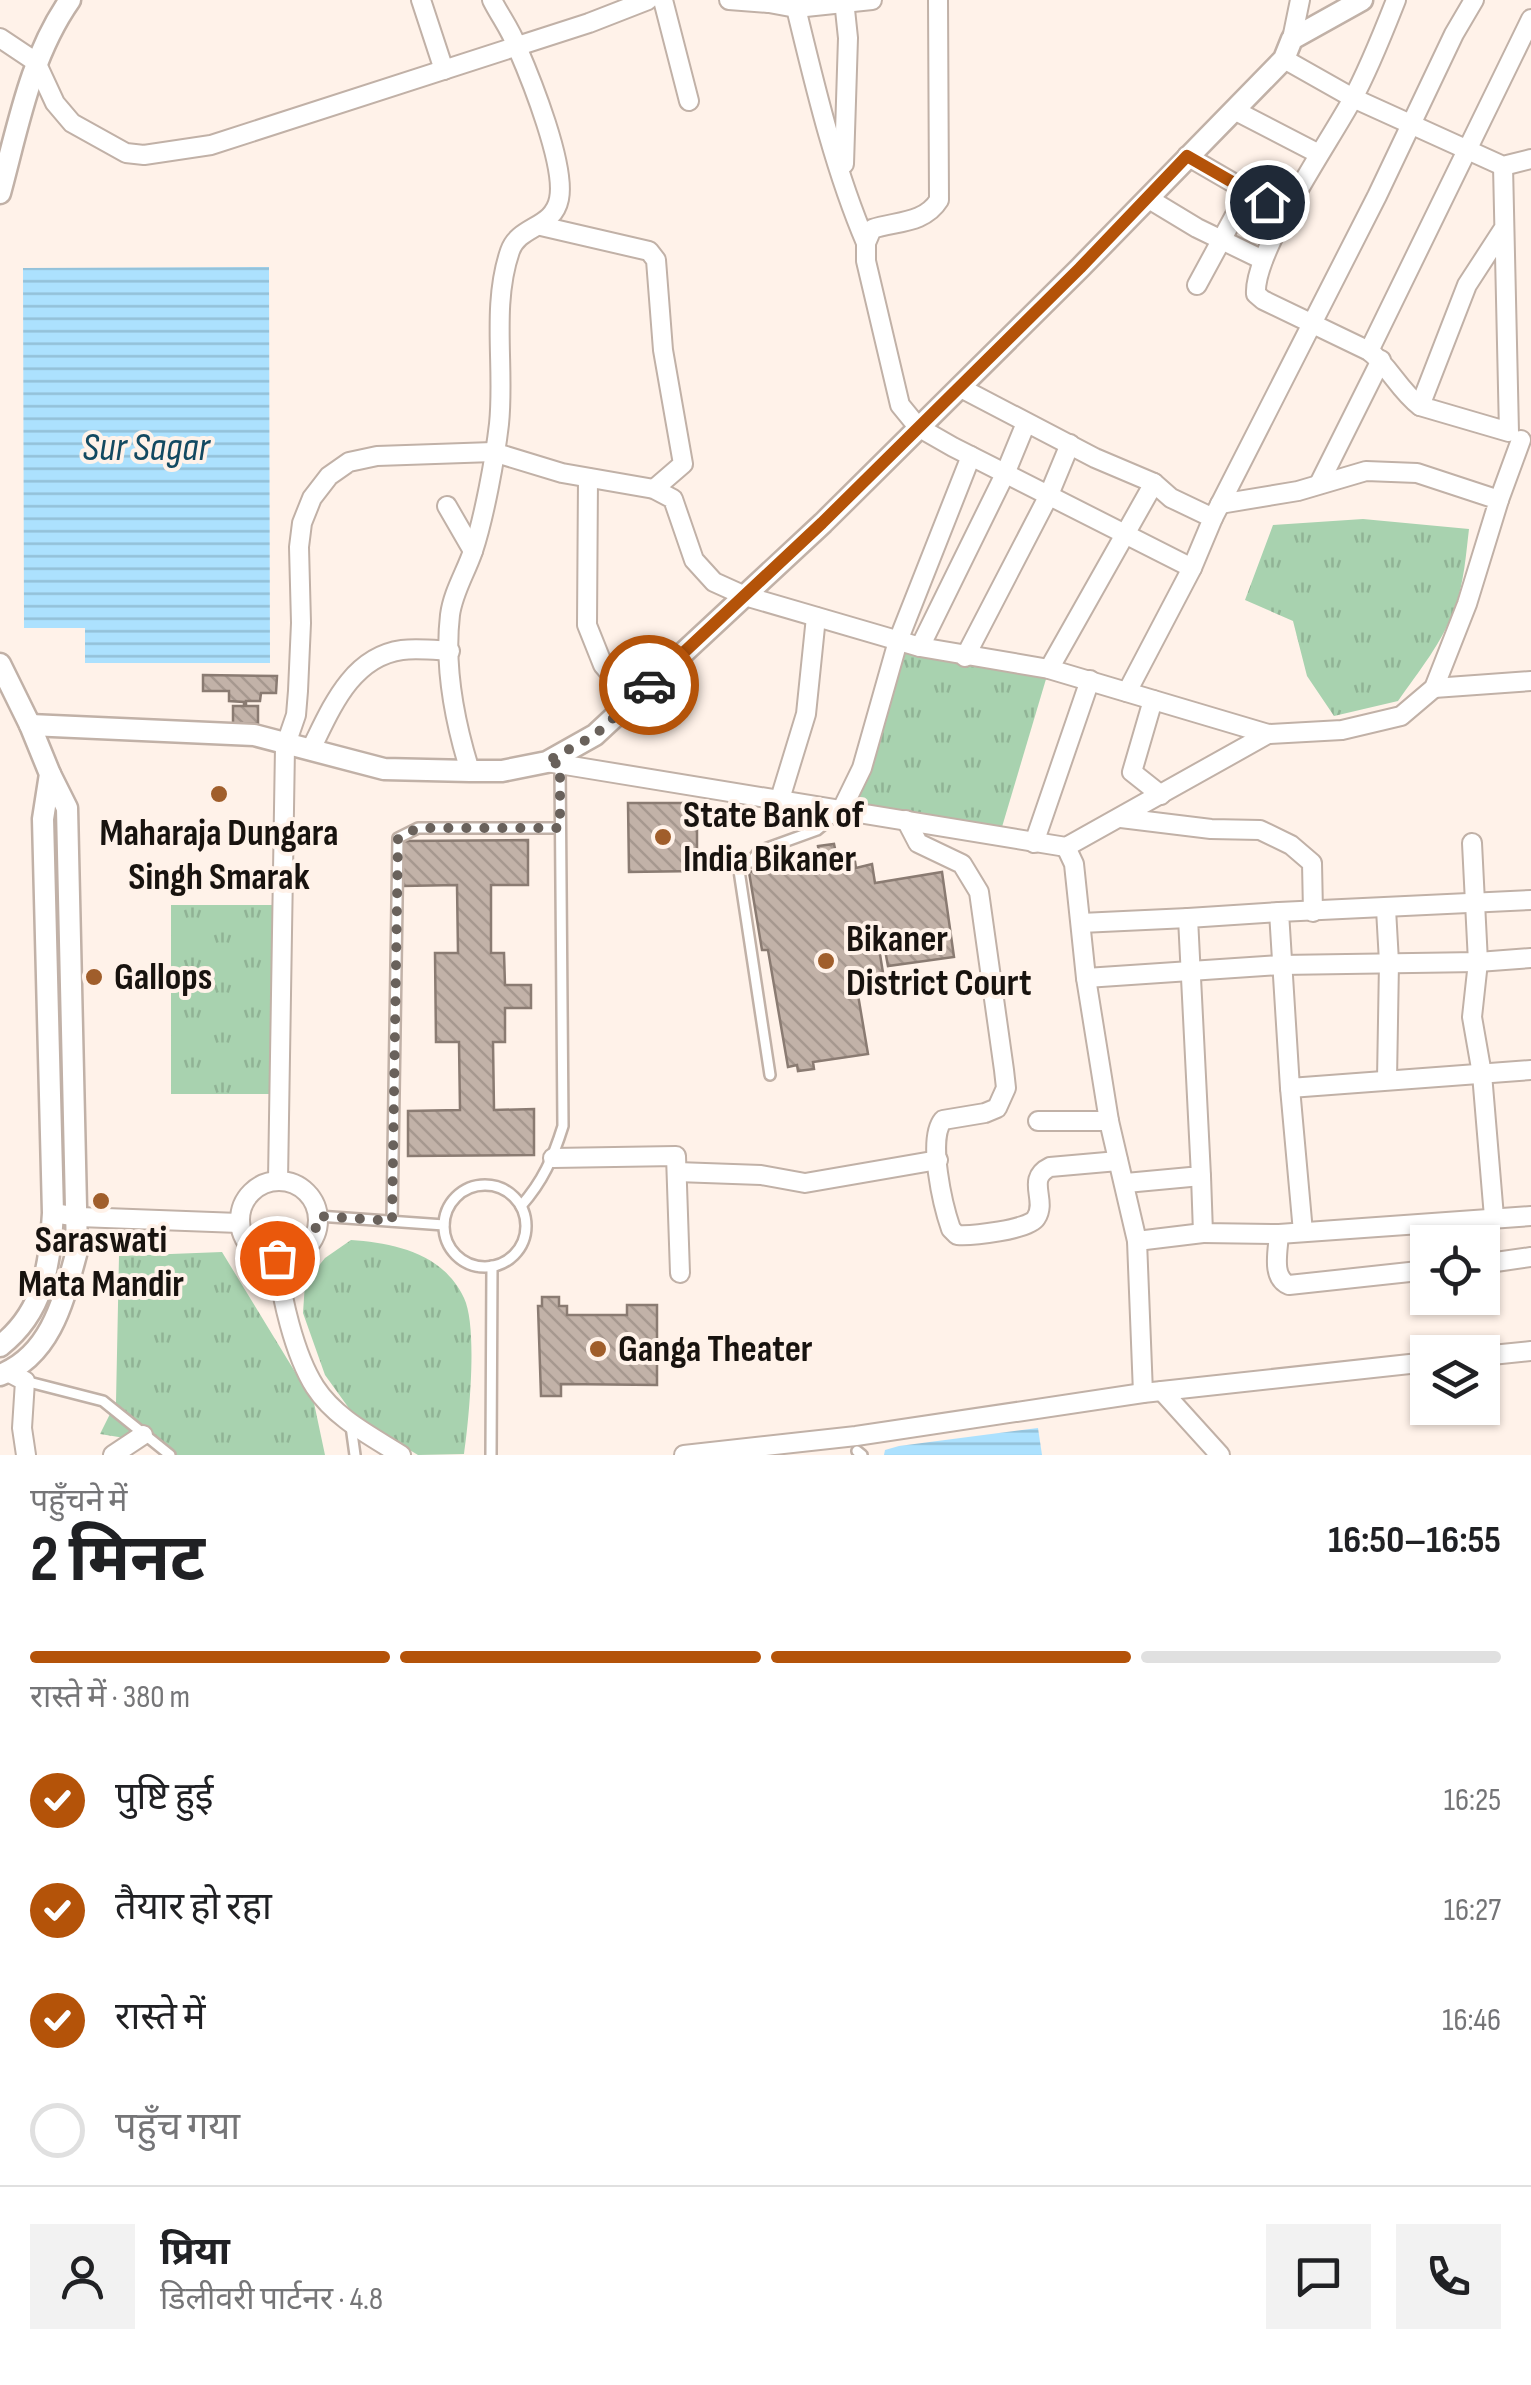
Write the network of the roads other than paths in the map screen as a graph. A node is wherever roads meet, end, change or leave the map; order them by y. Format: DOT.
graph roads {
  1 [pos="70,0"];
  2 [pos="420,0"];
  3 [pos="492,0"];
  4 [pos="648,0"];
  5 [pos="663,0"];
  6 [pos="729,0"];
  7 [pos="872,0"];
  8 [pos="938,0"];
  9 [pos="1300,0"];
  10 [pos="1362,0"];
  11 [pos="1396,0"];
  12 [pos="1474,0"];
  13 [pos="769,2"];
  14 [pos="844,2"];
  15 [pos="796,8"];
  16 [pos="1531,20"];
  17 [pos="0,38"];
  18 [pos="516,44"];
  19 [pos="1288,49"];
  20 [pos="36,62"];
  21 [pos="444,70"];
  22 [pos="1353,98"];
  23 [pos="689,101"];
  24 [pos="1234,110"];
  25 [pos="1410,124"];
  26 [pos="1467,150"];
  27 [pos="1319,154"];
  28 [pos="1187,156"];
  29 [pos="1531,159"];
  30 [pos="1503,166"];
  31 [pos="844,179"];
  32 [pos="1248,191"];
  33 [pos="0,194"];
  34 [pos="1149,199"];
  35 [pos="1287,214"];
  36 [pos="541,226"];
  37 [pos="1504,228"];
  38 [pos="1221,240"];
  39 [pos="866,242"];
  40 [pos="1263,260"];
  41 [pos="1197,284"];
  42 [pos="1311,322"];
  43 [pos="1375,355"];
  44 [pos="960,387"];
  45 [pos="1420,406"];
  46 [pos="1026,423"];
  47 [pos="918,427"];
  48 [pos="1520,438"];
  49 [pos="1070,444"];
  50 [pos="493,452"];
  51 [pos="971,456"];
  52 [pos="1005,474"];
  53 [pos="588,478"];
  54 [pos="1154,483"];
  55 [pos="1319,484"];
  56 [pos="654,489"];
  57 [pos="1048,497"];
  58 [pos="1499,500"];
  59 [pos="447,506"];
  60 [pos="1217,511"];
  61 [pos="1126,535"];
  62 [pos="473,551"];
  63 [pos="1192,568"];
  64 [pos="745,596"];
  65 [pos="816,617"];
  66 [pos="898,641"];
  67 [pos="920,648"];
  68 [pos="450,651"];
  69 [pos="964,657"];
  70 [pos="0,664"];
  71 [pos="1049,669"];
  72 [pos="1090,680"];
  73 [pos="1531,681"];
  74 [pos="1434,688"];
  75 [pos="1128,692"];
  76 [pos="633,700"];
  77 [pos="1153,700"];
  78 [pos="30,725"];
  79 [pos="1268,734"];
  80 [pos="286,742"];
  81 [pos="310,749"];
  82 [pos="553,763"];
  83 [pos="470,771"];
  84 [pos="50,774"];
  85 [pos="1161,795"];
  86 [pos="780,799"];
  87 [pos="842,809"];
  88 [pos="1120,818"];
  89 [pos="906,820"];
  90 [pos="560,828"];
  91 [pos="1472,843"];
  92 [pos="1034,844"];
  93 [pos="1066,847"];
  94 [pos="1531,900"];
  95 [pos="1474,904"];
  96 [pos="1386,910"];
  97 [pos="1279,912"];
  98 [pos="1313,912"];
  99 [pos="1188,918"];
  100 [pos="1082,923"];
  101 [pos="1531,958"];
  102 [pos="1389,962"];
  103 [pos="1478,962"];
  104 [pos="1281,965"];
  105 [pos="1190,969"];
  106 [pos="1086,978"];
  107 [pos="1531,1070"];
  108 [pos="1482,1074"];
  109 [pos="770,1075"];
  110 [pos="1387,1080"];
  111 [pos="1290,1088"];
  112 [pos="1038,1120"];
  113 [pos="1108,1120"];
  114 [pos="554,1158"];
  115 [pos="938,1160"];
  116 [pos="1118,1162"];
  117 [pos="677,1172"];
  118 [pos="1201,1176"];
  119 [pos="278,1180"];
  120 [pos="1126,1184"];
  121 [pos="521,1206"];
  122 [pos="53,1213"];
  123 [pos="318,1216"];
  124 [pos="1531,1216"];
  125 [pos="79,1217"];
  126 [pos="1494,1217"];
  127 [pos="392,1221"];
  128 [pos="239,1223"];
  129 [pos="444,1225"];
  130 [pos="1303,1232"];
  131 [pos="1203,1234"];
  132 [pos="1279,1234"];
  133 [pos="1137,1240"];
  134 [pos="1531,1256"];
  135 [pos="277,1258"];
  136 [pos="1500,1261"];
  137 [pos="492,1266"];
  138 [pos="1410,1272"];
  139 [pos="680,1273"];
  140 [pos="0,1346"];
  141 [pos="1531,1350"];
  142 [pos="1500,1354"];
  143 [pos="1410,1364"];
  144 [pos="11,1376"];
  145 [pos="1152,1392"];
  146 [pos="350,1424"];
  147 [pos="143,1435"];
  148 [pos="858,1449"];
  149 [pos="26,1455"];
  150 [pos="113,1455"];
  151 [pos="170,1455"];
  152 [pos="355,1455"];
  153 [pos="401,1455"];
  154 [pos="491,1455"];
  155 [pos="684,1455"];
  156 [pos="1220,1455"];
  1 -- 20 [label="street"];
  2 -- 21 [label="street"];
  3 -- 18 [label="street"];
  4 -- 18 [label="street"];
  5 -- 23 [label="street"];
  6 -- 13 [label="street"];
  7 -- 14 [label="street"];
  8 -- 39 [label="street"];
  9 -- 19 [label="street"];
  10 -- 19 [label="street"];
  11 -- 22 [label="street"];
  12 -- 25 [label="street"];
  13 -- 15 [label="street"];
  14 -- 15 [label="street"];
  14 -- 31 [label="street"];
  15 -- 31 [label="street"];
  16 -- 26 [label="street"];
  17 -- 20 [label="street"];
  18 -- 21 [label="street"];
  18 -- 36 [label="street"];
  19 -- 22 [label="street"];
  19 -- 24 [label="street"];
  20 -- 21 [label="street"];
  20 -- 33 [label="street"];
  22 -- 25 [label="street"];
  22 -- 27 [label="street"];
  24 -- 27 [label="street"];
  24 -- 28 [label="street"];
  25 -- 26 [label="street"];
  25 -- 42 [label="street"];
  26 -- 30 [label="street"];
  26 -- 43 [label="street"];
  27 -- 35 [label="street"];
  28 -- 32 [label="street"];
  28 -- 34 [label="street"];
  29 -- 30 [label="street"];
  30 -- 37 [label="street"];
  31 -- 39 [label="street"];
  32 -- 35 [label="street"];
  32 -- 38 [label="street"];
  34 -- 38 [label="street"];
  34 -- 44 [label="street"];
  35 -- 40 [label="street"];
  36 -- 50 [label="street"];
  36 -- 56 [label="street"];
  37 -- 45 [label="street"];
  37 -- 48 [label="street"];
  38 -- 40 [label="street"];
  38 -- 41 [label="street"];
  39 -- 47 [label="street"];
  40 -- 42 [label="street"];
  42 -- 43 [label="street"];
  42 -- 60 [label="street"];
  43 -- 45 [label="street"];
  43 -- 55 [label="street"];
  44 -- 46 [label="street"];
  44 -- 47 [label="street"];
  45 -- 48 [label="street"];
  46 -- 49 [label="street"];
  46 -- 52 [label="street"];
  47 -- 51 [label="street"];
  47 -- 64 [label="street"];
  48 -- 58 [label="street"];
  49 -- 54 [label="street"];
  49 -- 57 [label="street"];
  50 -- 53 [label="street"];
  50 -- 62 [label="street"];
  50 -- 80 [label="street"];
  51 -- 52 [label="street"];
  51 -- 66 [label="street"];
  52 -- 57 [label="street"];
  52 -- 67 [label="street"];
  53 -- 56 [label="street"];
  53 -- 76 [label="street"];
  54 -- 60 [label="street"];
  54 -- 61 [label="street"];
  55 -- 58 [label="street"];
  55 -- 60 [label="street"];
  56 -- 64 [label="street"];
  57 -- 61 [label="street"];
  57 -- 69 [label="street"];
  58 -- 74 [label="street"];
  59 -- 62 [label="street"];
  60 -- 63 [label="street"];
  61 -- 63 [label="street"];
  61 -- 71 [label="street"];
  62 -- 68 [label="street"];
  63 -- 75 [label="street"];
  64 -- 65 [label="street"];
  64 -- 76 [label="street"];
  65 -- 66 [label="street"];
  65 -- 86 [label="street"];
  66 -- 67 [label="street"];
  66 -- 87 [label="street"];
  67 -- 69 [label="street"];
  68 -- 81 [label="street"];
  68 -- 83 [label="street"];
  69 -- 71 [label="street"];
  70 -- 78 [label="street"];
  71 -- 72 [label="street"];
  72 -- 75 [label="street"];
  72 -- 92 [label="street"];
  73 -- 74 [label="street"];
  74 -- 79 [label="street"];
  75 -- 77 [label="street"];
  76 -- 82 [label="street"];
  77 -- 79 [label="street"];
  77 -- 85 [label="street"];
  78 -- 80 [label="street"];
  78 -- 84 [label="street"];
  79 -- 85 [label="street"];
  80 -- 81 [label="street"];
  80 -- 119 [label="street"];
  81 -- 83 [label="street"];
  82 -- 83 [label="street"];
  82 -- 86 [label="street"];
  82 -- 90 [label="lane"];
  84 -- 122 [label="street"];
  84 -- 125 [label="street"];
  85 -- 88 [label="street"];
  86 -- 87 [label="street"];
  87 -- 89 [label="street"];
  87 -- 109 [label="lane"];
  88 -- 93 [label="street"];
  88 -- 98 [label="street"];
  89 -- 92 [label="street"];
  89 -- 115 [label="street"];
  90 -- 114 [label="lane"];
  90 -- 127 [label="lane"];
  91 -- 95 [label="street"];
  92 -- 93 [label="street"];
  93 -- 100 [label="street"];
  94 -- 95 [label="street"];
  95 -- 96 [label="street"];
  95 -- 103 [label="street"];
  96 -- 98 [label="street"];
  96 -- 102 [label="street"];
  97 -- 98 [label="street"];
  97 -- 99 [label="street"];
  97 -- 104 [label="street"];
  99 -- 100 [label="street"];
  99 -- 105 [label="street"];
  100 -- 106 [label="street"];
  101 -- 103 [label="street"];
  102 -- 103 [label="street"];
  102 -- 104 [label="street"];
  102 -- 110 [label="street"];
  103 -- 108 [label="street"];
  104 -- 105 [label="street"];
  104 -- 111 [label="street"];
  105 -- 106 [label="street"];
  105 -- 118 [label="street"];
  106 -- 113 [label="street"];
  107 -- 108 [label="street"];
  108 -- 110 [label="street"];
  108 -- 126 [label="street"];
  110 -- 111 [label="street"];
  111 -- 130 [label="street"];
  112 -- 113 [label="street"];
  113 -- 116 [label="street"];
  114 -- 117 [label="street"];
  114 -- 121 [label="lane"];
  115 -- 116 [label="street"];
  115 -- 117 [label="street"];
  116 -- 120 [label="street"];
  117 -- 139 [label="street"];
  118 -- 120 [label="street"];
  118 -- 131 [label="street"];
  119 -- 123 [label="street"];
  119 -- 128 [label="street"];
  120 -- 133 [label="street"];
  121 -- 129 [label="lane"];
  121 -- 137 [label="lane"];
  122 -- 125 [label="street"];
  122 -- 140 [label="street"];
  123 -- 127 [label="lane"];
  123 -- 135 [label="street"];
  124 -- 126 [label="street"];
  125 -- 128 [label="street"];
  125 -- 144 [label="street"];
  126 -- 130 [label="street"];
  127 -- 129 [label="lane"];
  128 -- 135 [label="street"];
  129 -- 137 [label="lane"];
  130 -- 132 [label="street"];
  131 -- 132 [label="street"];
  131 -- 133 [label="street"];
  132 -- 138 [label="street"];
  133 -- 145 [label="street"];
  134 -- 136 [label="street"];
  135 -- 146 [label="street"];
  137 -- 154 [label="lane"];
  141 -- 142 [label="street"];
  143 -- 145 [label="street"];
  144 -- 147 [label="lane"];
  144 -- 149 [label="street"];
  145 -- 148 [label="street"];
  145 -- 156 [label="street"];
  146 -- 152 [label="lane"];
  146 -- 153 [label="street"];
  147 -- 150 [label="street"];
  147 -- 151 [label="lane"];
  148 -- 155 [label="street"];
}
